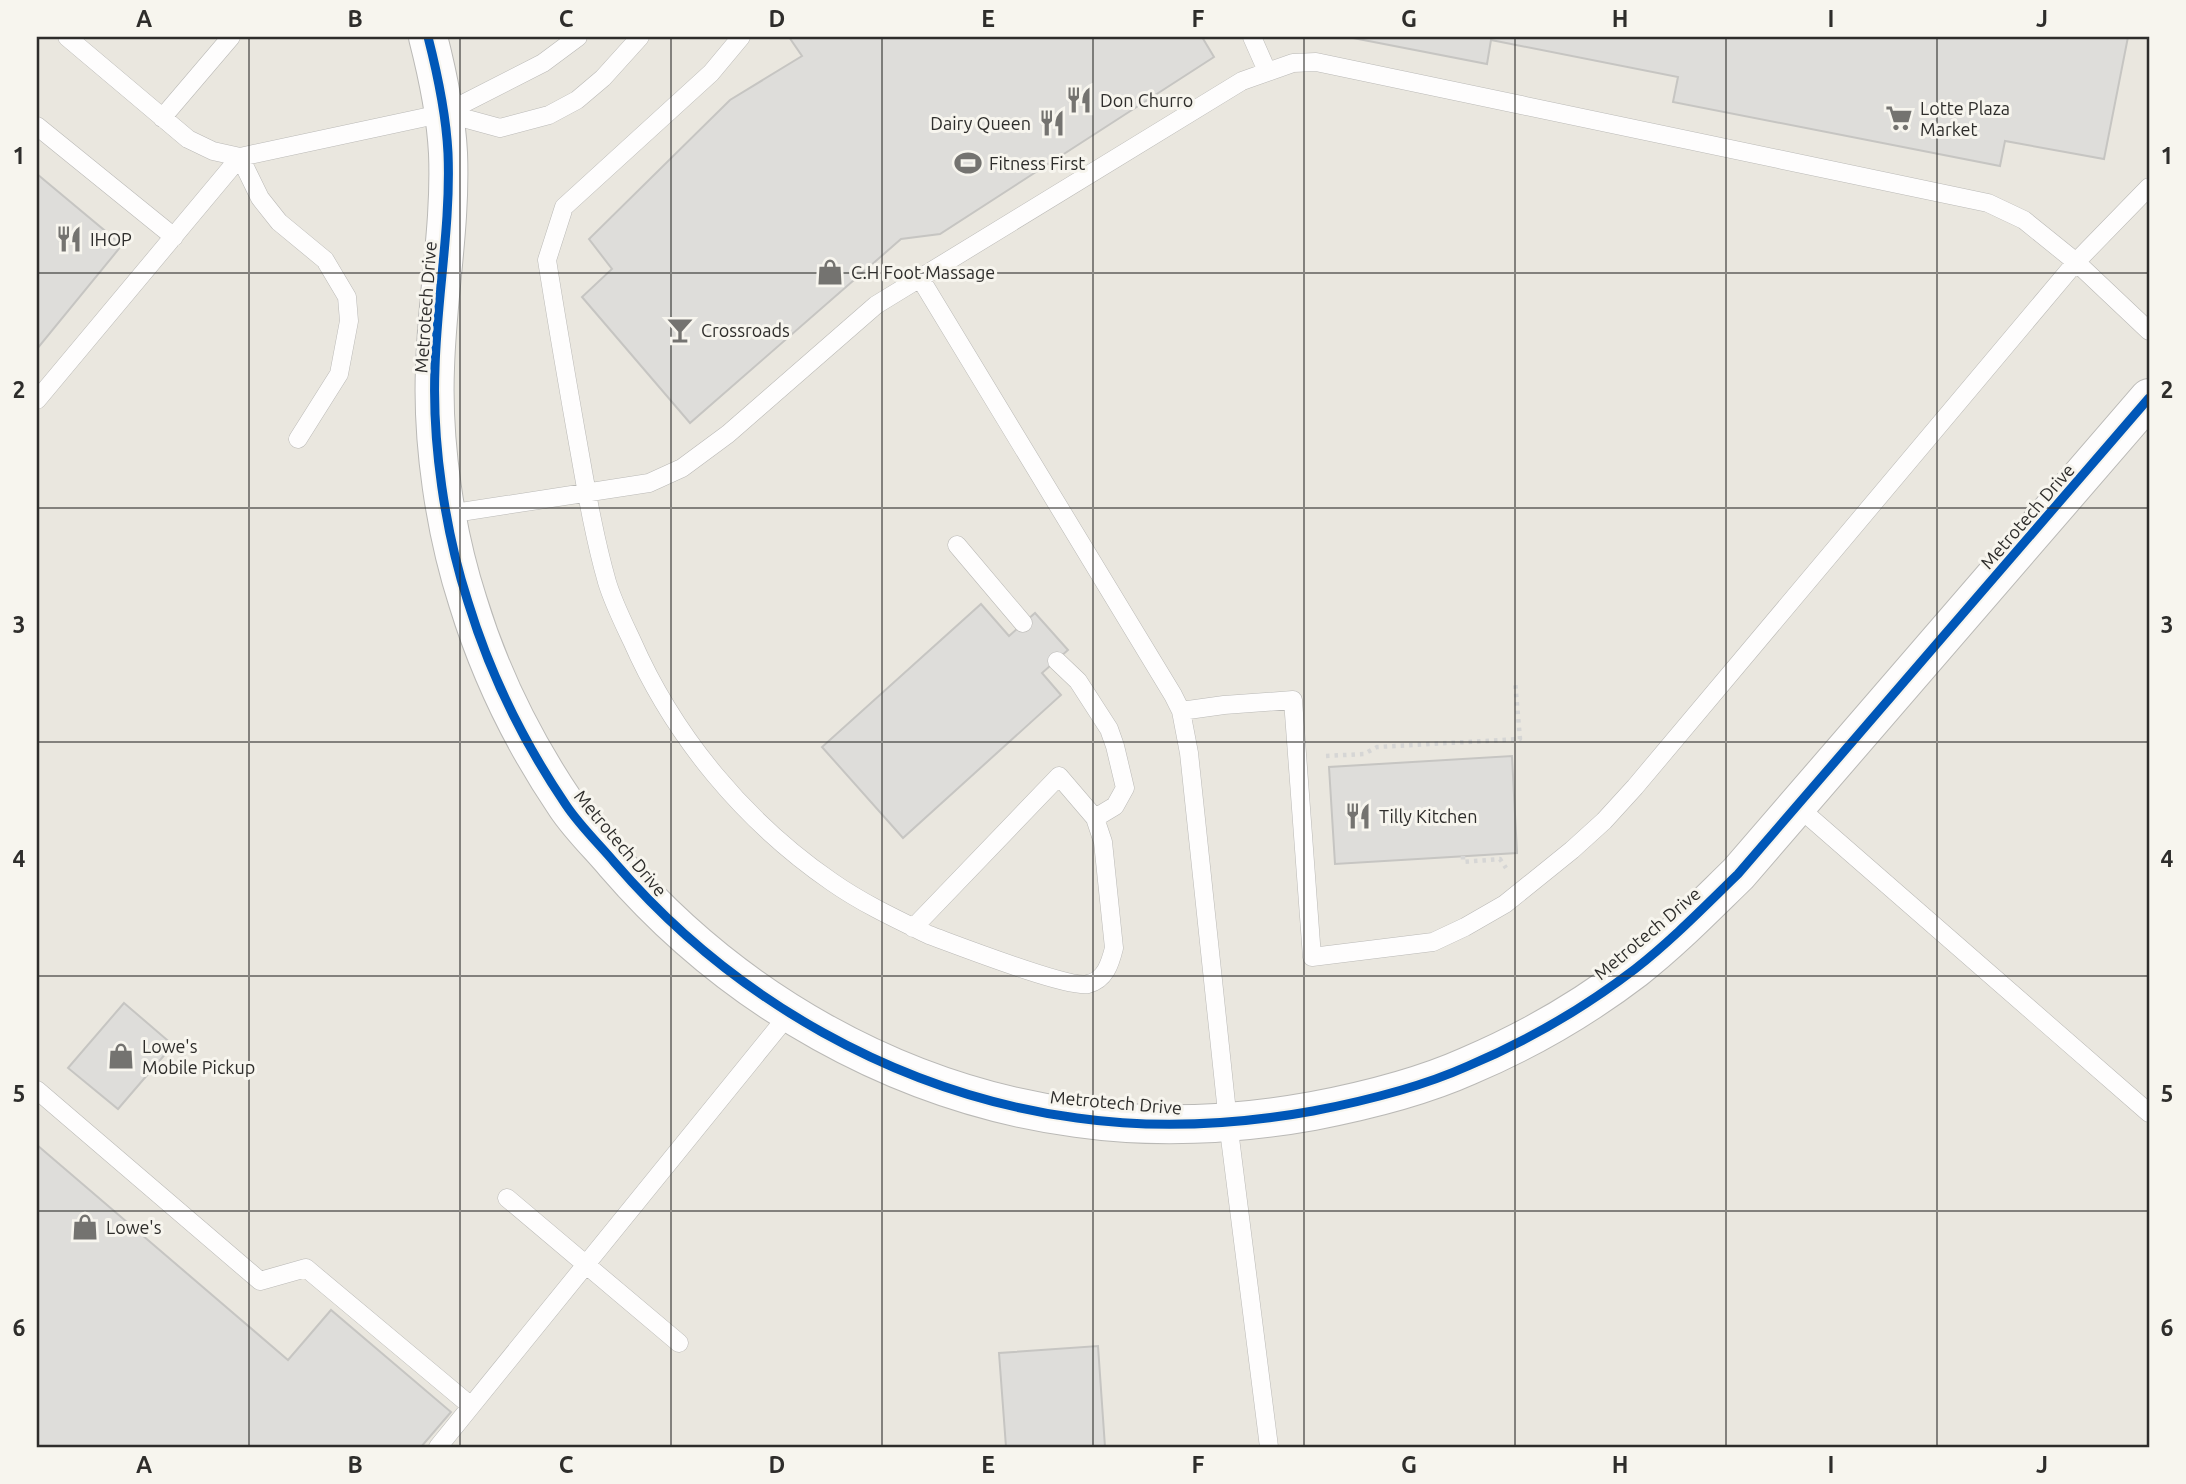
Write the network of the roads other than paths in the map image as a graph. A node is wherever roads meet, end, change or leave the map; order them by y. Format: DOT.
graph roads {
  1 [pos="67,37"];
  2 [pos="231,37"];
  3 [pos="428,37"];
  4 [pos="578,37"];
  5 [pos="640,37"];
  6 [pos="741,37"];
  7 [pos="1252,37"];
  8 [pos="1267,71"];
  9 [pos="445,113"];
  10 [pos="162,118"];
  11 [pos="37,126"];
  12 [pos="240,157"];
  13 [pos="2149,187"];
  14 [pos="174,237"];
  15 [pos="2076,262"];
  16 [pos="920,278"];
  17 [pos="2149,331"];
  18 [pos="2149,398"];
  19 [pos="37,400"];
  20 [pos="298,439"];
  21 [pos="587,492"];
  22 [pos="448,514"];
  23 [pos="957,545"];
  24 [pos="1023,623"];
  25 [pos="1057,661"];
  26 [pos="1181,711"];
  27 [pos="1797,806"];
  28 [pos="1096,818"];
  29 [pos="913,928"];
  30 [pos="789,1014"];
  31 [pos="37,1090"];
  32 [pos="2149,1114"];
  33 [pos="1228,1122"];
  34 [pos="507,1198"];
  35 [pos="586,1264"];
  36 [pos="679,1343"];
  37 [pos="471,1406"];
  38 [pos="441,1446"];
  39 [pos="1269,1447"];
  1 -- 10 [label="lane"];
  2 -- 10 [label="lane"];
  3 -- 9 [label="street, Metrotech Drive"];
  4 -- 9 [label="lane"];
  5 -- 9 [label="lane"];
  6 -- 21 [label="lane"];
  7 -- 8 [label="lane"];
  8 -- 15 [label="lane"];
  8 -- 16 [label="lane"];
  9 -- 12 [label="lane"];
  9 -- 22 [label="street, Metrotech Drive"];
  10 -- 12 [label="lane"];
  11 -- 14 [label="lane"];
  12 -- 14 [label="lane"];
  12 -- 20 [label="lane"];
  13 -- 15 [label="lane"];
  14 -- 19 [label="lane"];
  15 -- 17 [label="lane"];
  15 -- 26 [label="lane"];
  16 -- 21 [label="lane"];
  16 -- 26 [label="lane"];
  18 -- 27 [label="street, Metrotech Drive"];
  21 -- 22 [label="lane"];
  21 -- 29 [label="lane"];
  22 -- 30 [label="street, Metrotech Drive"];
  23 -- 24 [label="lane"];
  25 -- 28 [label="lane"];
  26 -- 33 [label="lane"];
  27 -- 32 [label="lane"];
  27 -- 33 [label="street, Metrotech Drive"];
  28 -- 29 [label="lane"];
  28 -- 29 [label="lane"];
  30 -- 33 [label="street, Metrotech Drive"];
  30 -- 35 [label="lane"];
  31 -- 37 [label="lane"];
  33 -- 39 [label="lane"];
  34 -- 35 [label="lane"];
  35 -- 36 [label="lane"];
  35 -- 37 [label="lane"];
  37 -- 38 [label="lane"];
}
